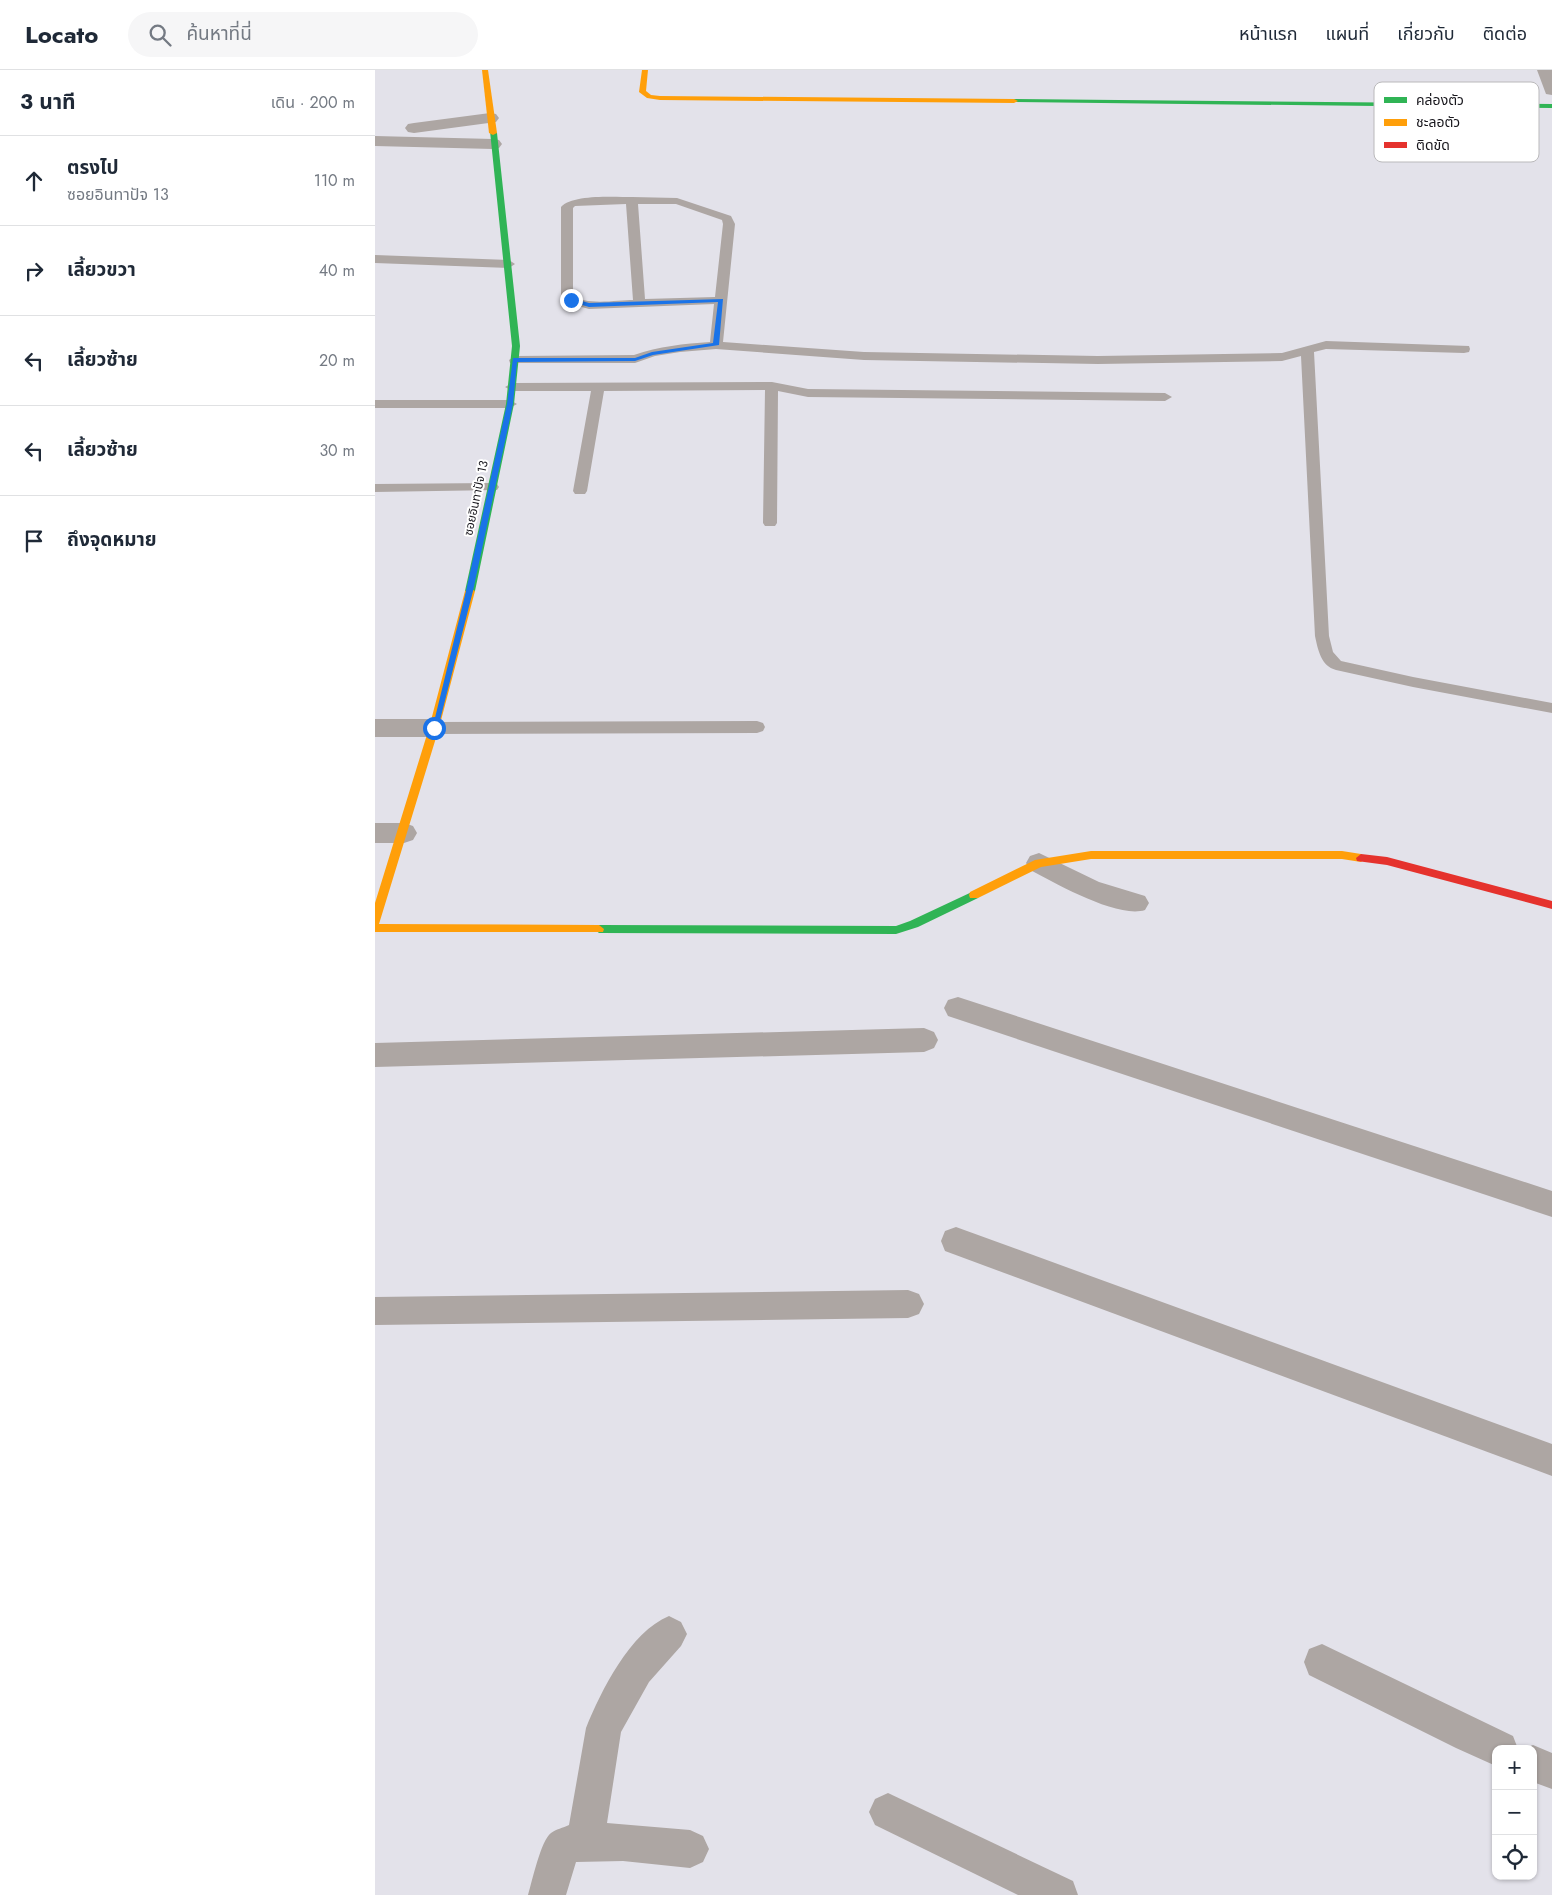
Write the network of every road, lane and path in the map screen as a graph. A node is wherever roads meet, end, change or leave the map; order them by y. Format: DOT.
graph roads {
  1 [pos="485,70"];
  2 [pos="645,70"];
  3 [pos="1545,70"];
  4 [pos="1552,90"];
  5 [pos="1374,104"];
  6 [pos="1539,106"];
  7 [pos="1552,106"];
  8 [pos="490,118"];
  9 [pos="375,132"];
  10 [pos="375,141"];
  11 [pos="493,144"];
  12 [pos="632,200"];
  13 [pos="375,259"];
  14 [pos="509,264"];
  15 [pos="721,300"];
  16 [pos="639,303"];
  17 [pos="716,345"];
  18 [pos="1307,349"];
  19 [pos="1464,349"];
  20 [pos="515,360"];
  21 [pos="598,386"];
  22 [pos="773,386"];
  23 [pos="512,387"];
  24 [pos="1165,397"];
  25 [pos="375,404"];
  26 [pos="510,404"];
  27 [pos="492,487"];
  28 [pos="375,488"];
  29 [pos="580,491"];
  30 [pos="770,523"];
  31 [pos="1552,708"];
  32 [pos="757,727"];
  33 [pos="375,728"];
  34 [pos="434,728"];
  35 [pos="375,833"];
  36 [pos="404,833"];
  37 [pos="1039,863"];
  38 [pos="1136,903"];
  39 [pos="1552,905"];
  40 [pos="375,921"];
  41 [pos="375,928"];
  42 [pos="958,1008"];
  43 [pos="923,1040"];
  44 [pos="375,1055"];
  45 [pos="1552,1204"];
  46 [pos="956,1241"];
  47 [pos="908,1304"];
  48 [pos="375,1311"];
  49 [pos="1552,1460"];
  50 [pos="669,1634"];
  51 [pos="1322,1662"];
  52 [pos="1492,1745"];
  53 [pos="1537,1765"];
  54 [pos="1552,1771"];
  55 [pos="888,1812"];
  56 [pos="585,1843"];
  57 [pos="690,1848"];
  58 [pos="547,1895"];
  59 [pos="1059,1895"];
  1 -- 8 [label="street, ซอยอินทาปัจ 13"];
  2 -- 5 [label="street"];
  3 -- 4 [label="street"];
  6 -- 7 [label="street"];
  8 -- 9 [label="street"];
  8 -- 11 [label="street, ซอยอินทาปัจ 13"];
  10 -- 11 [label="street"];
  11 -- 14 [label="street, ซอยอินทาปัจ 13"];
  12 -- 15 [label="lane"];
  12 -- 16 [label="lane"];
  12 -- 16 [label="lane"];
  13 -- 14 [label="lane"];
  14 -- 20 [label="street, ซอยอินทาปัจ 13"];
  15 -- 16 [label="lane"];
  15 -- 17 [label="lane"];
  17 -- 18 [label="lane"];
  17 -- 20 [label="lane"];
  18 -- 19 [label="lane"];
  18 -- 31 [label="lane"];
  20 -- 23 [label="street, ซอยอินทาปัจ 13"];
  21 -- 22 [label="lane"];
  21 -- 23 [label="lane"];
  21 -- 29 [label="lane"];
  22 -- 24 [label="lane"];
  22 -- 30 [label="lane"];
  23 -- 26 [label="street, ซอยอินทาปัจ 13"];
  25 -- 26 [label="lane"];
  26 -- 27 [label="street, ซอยอินทาปัจ 13"];
  27 -- 28 [label="lane"];
  27 -- 34 [label="street, ซอยอินทาปัจ 13"];
  32 -- 34 [label="lane"];
  33 -- 34 [label="street"];
  34 -- 36 [label="street, ซอยอินทาปัจ 13"];
  35 -- 36 [label="street"];
  36 -- 40 [label="street, ซอยอินทาปัจ 13"];
  37 -- 38 [label="street"];
  37 -- 39 [label="street"];
  37 -- 41 [label="street"];
  42 -- 45 [label="street"];
  43 -- 44 [label="street"];
  46 -- 49 [label="street"];
  47 -- 48 [label="street"];
  50 -- 56 [label="street"];
  51 -- 52 [label="street"];
  53 -- 54 [label="street"];
  55 -- 59 [label="street"];
  56 -- 57 [label="street"];
  56 -- 58 [label="street"];
}
